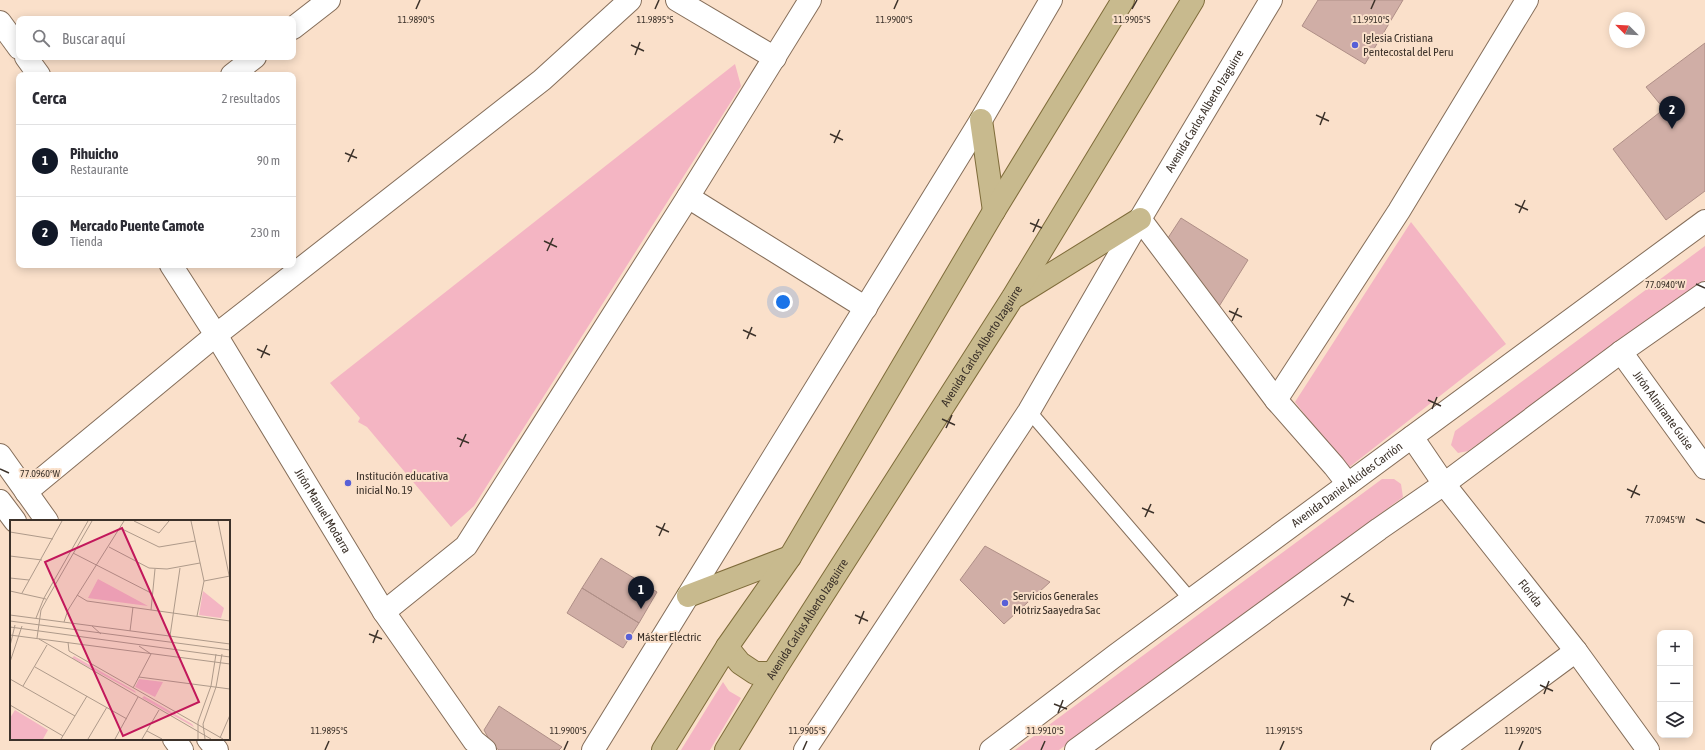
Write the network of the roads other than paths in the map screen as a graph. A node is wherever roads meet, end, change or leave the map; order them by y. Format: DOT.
graph roads {
  1 [pos="329,0"];
  2 [pos="630,0"];
  3 [pos="677,0"];
  4 [pos="810,0"];
  5 [pos="1051,0"];
  6 [pos="1123,0"];
  7 [pos="1193,0"];
  8 [pos="1271,0"];
  9 [pos="1527,0"];
  10 [pos="0,22"];
  11 [pos="296,26"];
  12 [pos="16,44"];
  13 [pos="775,58"];
  14 [pos="28,60"];
  15 [pos="251,60"];
  16 [pos="37,72"];
  17 [pos="236,72"];
  18 [pos="981,120"];
  19 [pos="688,197"];
  20 [pos="994,211"];
  21 [pos="1140,219"];
  22 [pos="1705,221"];
  23 [pos="173,268"];
  24 [pos="1705,293"];
  25 [pos="1013,297"];
  26 [pos="866,308"];
  27 [pos="216,335"];
  28 [pos="1621,352"];
  29 [pos="1276,400"];
  30 [pos="1029,410"];
  31 [pos="1412,437"];
  32 [pos="0,455"];
  33 [pos="1705,468"];
  34 [pos="1348,484"];
  35 [pos="1444,484"];
  36 [pos="26,492"];
  37 [pos="0,501"];
  38 [pos="14,520"];
  39 [pos="46,520"];
  40 [pos="790,557"];
  41 [pos="688,596"];
  42 [pos="1191,600"];
  43 [pos="384,612"];
  44 [pos="727,647"];
  45 [pos="1576,651"];
  46 [pos="773,673"];
  47 [pos="175,740"];
  48 [pos="209,740"];
  49 [pos="182,750"];
  50 [pos="216,750"];
  51 [pos="485,750"];
  52 [pos="593,750"];
  53 [pos="663,750"];
  54 [pos="726,750"];
  55 [pos="805,750"];
  56 [pos="991,750"];
  57 [pos="1076,750"];
  58 [pos="1442,750"];
  59 [pos="1648,750"];
  1 -- 11 [label="street"];
  2 -- 27 [label="street"];
  3 -- 13 [label="street"];
  4 -- 13 [label="street"];
  5 -- 18 [label="street"];
  6 -- 20 [label="main road"];
  7 -- 25 [label="main road, Avenida Carlos Alberto Izaguirre"];
  8 -- 21 [label="street, Avenida Carlos Alberto Izaguirre"];
  9 -- 29 [label="street"];
  10 -- 12 [label="street"];
  13 -- 19 [label="street"];
  14 -- 16 [label="street"];
  15 -- 17 [label="street"];
  18 -- 20 [label="main road"];
  18 -- 26 [label="street"];
  19 -- 26 [label="street"];
  19 -- 43 [label="street"];
  20 -- 40 [label="main road"];
  21 -- 25 [label="main road"];
  21 -- 29 [label="street"];
  21 -- 30 [label="street, Avenida Carlos Alberto Izaguirre"];
  22 -- 31 [label="street, Avenida Daniel Alcides Carrión"];
  23 -- 27 [label="street, Jirón Manuel Modarra"];
  24 -- 28 [label="street"];
  25 -- 46 [label="main road, Avenida Carlos Alberto Izaguirre"];
  26 -- 41 [label="street"];
  27 -- 36 [label="street"];
  27 -- 43 [label="street, Jirón Manuel Modarra"];
  28 -- 33 [label="street, Jirón Almirante Guise"];
  28 -- 35 [label="street"];
  29 -- 34 [label="street"];
  30 -- 42 [label="lane"];
  30 -- 55 [label="street, Avenida Carlos Alberto Izaguirre"];
  31 -- 34 [label="street, Avenida Daniel Alcides Carrión"];
  31 -- 35 [label="street, Florida"];
  32 -- 36 [label="street"];
  34 -- 42 [label="street, Avenida Daniel Alcides Carrión"];
  35 -- 45 [label="street, Florida"];
  35 -- 57 [label="street"];
  36 -- 39 [label="street"];
  37 -- 38 [label="street"];
  40 -- 41 [label="main road"];
  40 -- 44 [label="main road"];
  41 -- 52 [label="street"];
  42 -- 56 [label="street, Avenida Daniel Alcides Carrión"];
  43 -- 51 [label="street, Jirón Manuel Modarra"];
  44 -- 46 [label="main road"];
  44 -- 53 [label="main road"];
  45 -- 58 [label="street"];
  45 -- 59 [label="street, Florida"];
  46 -- 54 [label="main road, Avenida Carlos Alberto Izaguirre"];
  47 -- 49 [label="street"];
  48 -- 50 [label="street"];
}
